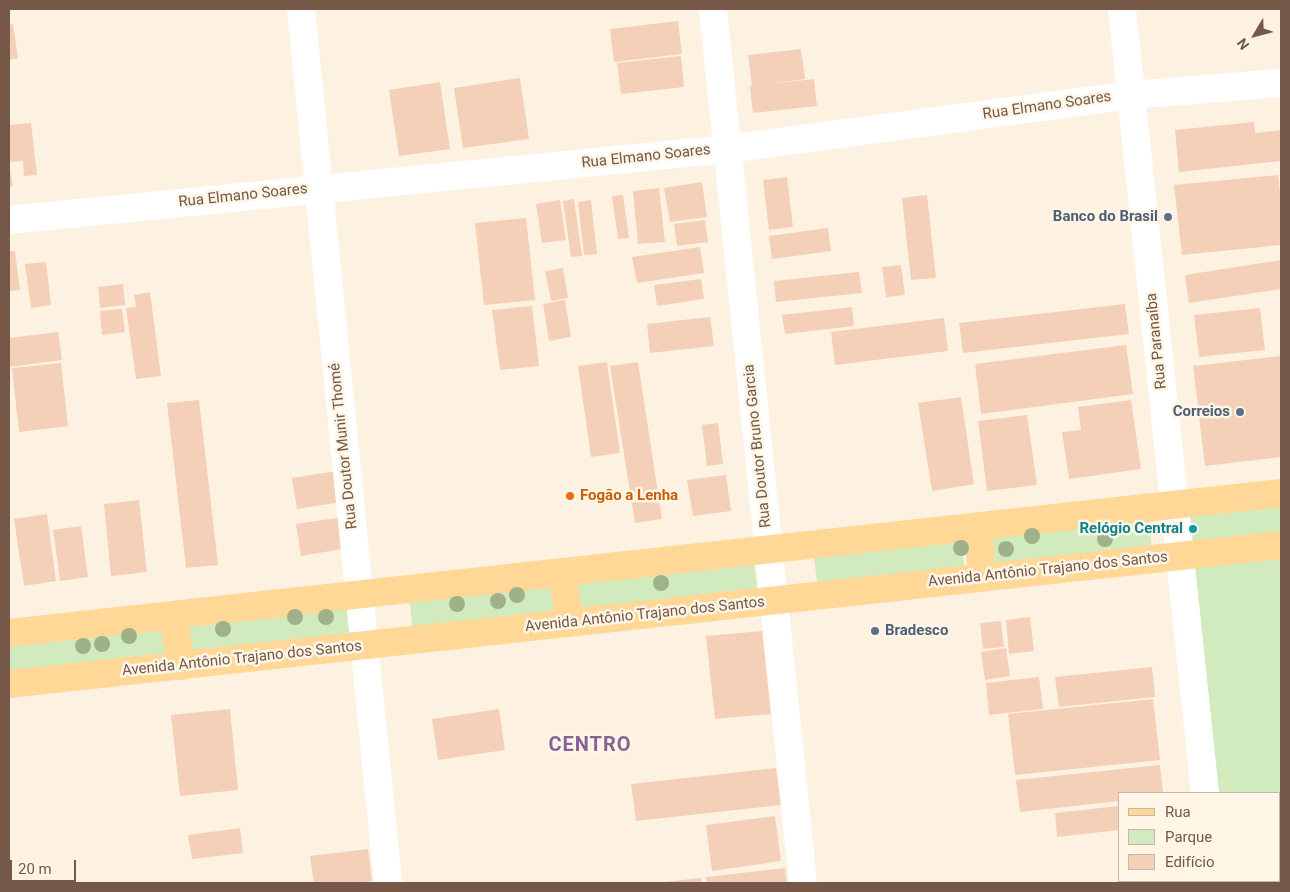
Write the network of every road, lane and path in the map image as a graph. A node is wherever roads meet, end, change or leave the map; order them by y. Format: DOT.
graph roads {
  1 [pos="301,9"];
  2 [pos="713,9"];
  3 [pos="1122,9"];
  4 [pos="1281,83"];
  5 [pos="1131,95"];
  6 [pos="727,149"];
  7 [pos="319,189"];
  8 [pos="9,220"];
  9 [pos="1281,493"];
  10 [pos="1175,505"];
  11 [pos="978,526"];
  12 [pos="1281,545"];
  13 [pos="769,549"];
  14 [pos="1180,556"];
  15 [pos="561,572"];
  16 [pos="982,577"];
  17 [pos="359,594"];
  18 [pos="774,600"];
  19 [pos="173,615"];
  20 [pos="570,623"];
  21 [pos="9,633"];
  22 [pos="364,645"];
  23 [pos="181,666"];
  24 [pos="9,684"];
  25 [pos="1205,792"];
  26 [pos="388,883"];
  27 [pos="803,883"];
  1 -- 7 [label="street, Rua Doutor Munir Thomé"];
  2 -- 6 [label="street, Rua Doutor Bruno Garcia"];
  3 -- 5 [label="street, Rua Paranaíba"];
  4 -- 5 [label="street, Rua Elmano Soares"];
  5 -- 6 [label="street, Rua Elmano Soares"];
  5 -- 10 [label="street, Rua Paranaíba"];
  6 -- 7 [label="street, Rua Elmano Soares"];
  6 -- 13 [label="street, Rua Doutor Bruno Garcia"];
  7 -- 8 [label="street, Rua Elmano Soares"];
  7 -- 17 [label="street, Rua Doutor Munir Thomé"];
  9 -- 10 [label="main road"];
  10 -- 11 [label="main road"];
  10 -- 14 [label="street, Rua Paranaíba"];
  11 -- 13 [label="main road"];
  11 -- 16 [label="main road"];
  12 -- 14 [label="main road, Avenida Antônio Trajano dos Santos"];
  13 -- 15 [label="main road"];
  13 -- 18 [label="street, Rua Doutor Bruno Garcia"];
  14 -- 16 [label="main road, Avenida Antônio Trajano dos Santos"];
  14 -- 25 [label="street, Rua Paranaíba"];
  15 -- 17 [label="main road"];
  15 -- 20 [label="main road"];
  16 -- 18 [label="main road, Avenida Antônio Trajano dos Santos"];
  17 -- 19 [label="main road"];
  17 -- 22 [label="street, Rua Doutor Munir Thomé"];
  18 -- 20 [label="main road, Avenida Antônio Trajano dos Santos"];
  18 -- 27 [label="street, Rua Doutor Bruno Garcia"];
  19 -- 21 [label="main road"];
  19 -- 23 [label="main road"];
  20 -- 22 [label="main road, Avenida Antônio Trajano dos Santos"];
  22 -- 23 [label="main road, Avenida Antônio Trajano dos Santos"];
  22 -- 26 [label="street, Rua Doutor Munir Thomé"];
  23 -- 24 [label="main road, Avenida Antônio Trajano dos Santos"];
}
